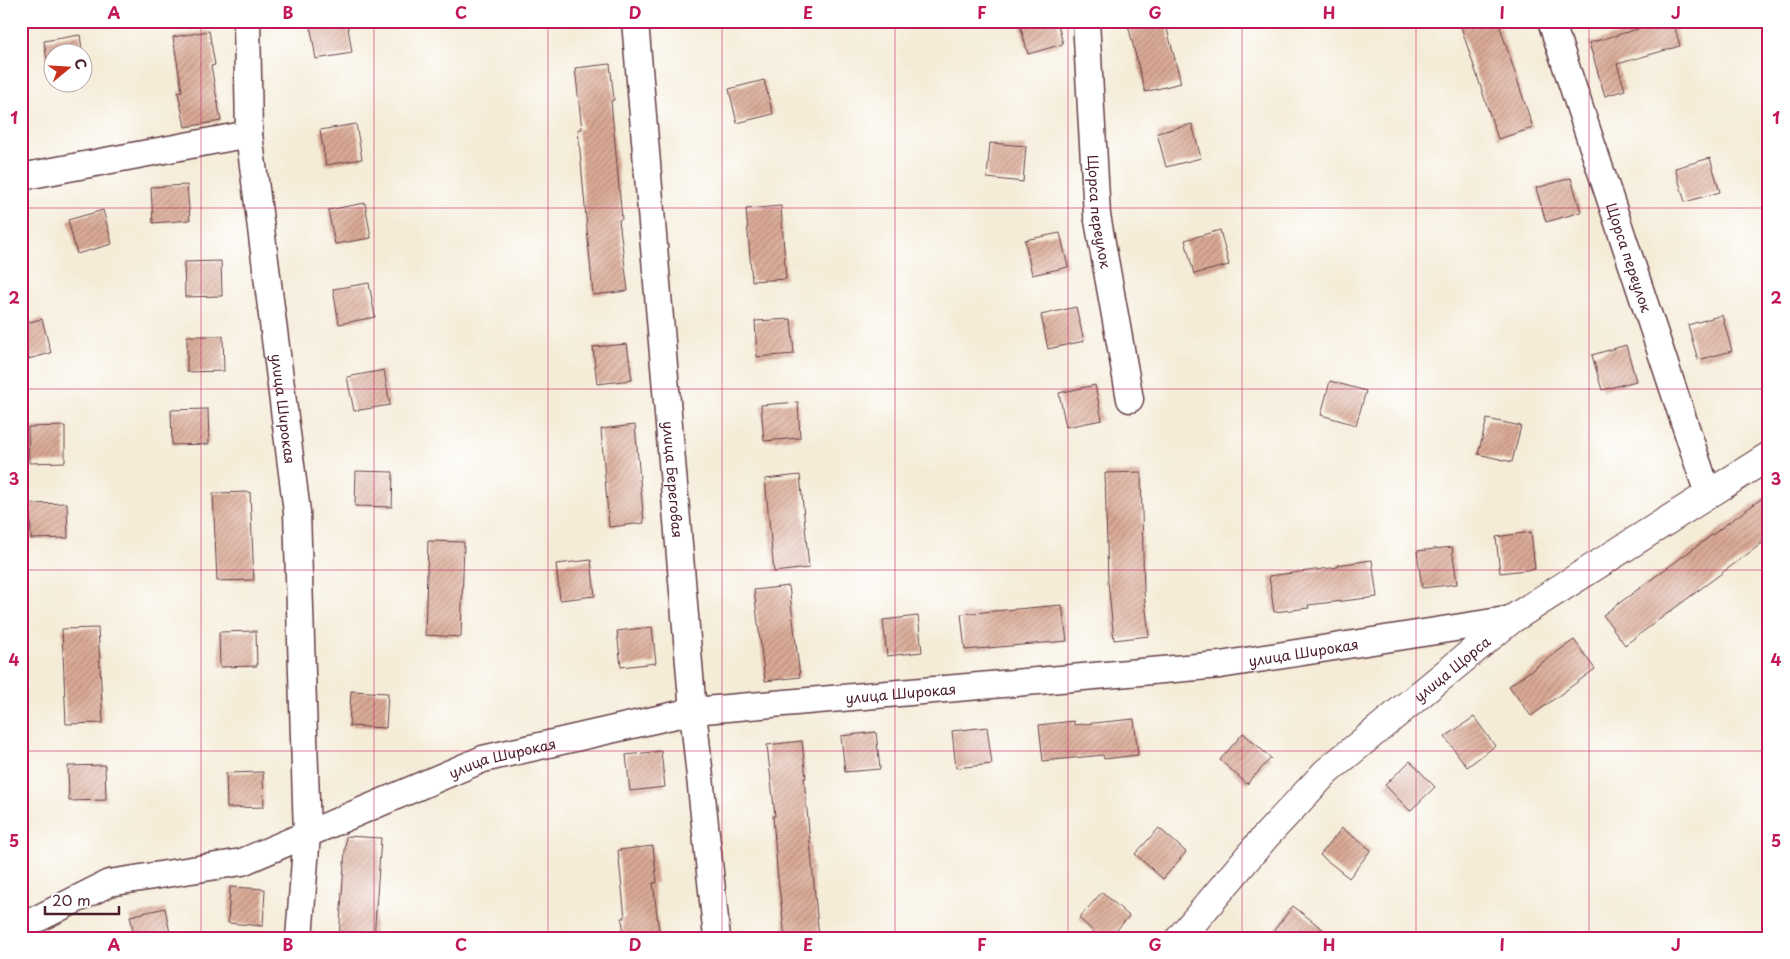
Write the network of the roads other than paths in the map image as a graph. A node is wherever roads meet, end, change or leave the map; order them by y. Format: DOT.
graph roads {
  1 [pos="246,21"];
  2 [pos="635,21"];
  3 [pos="1086,21"];
  4 [pos="1551,21"];
  5 [pos="249,134"];
  6 [pos="22,172"];
  7 [pos="1130,399"];
  8 [pos="1769,456"];
  9 [pos="1708,494"];
  10 [pos="1512,619"];
  11 [pos="693,711"];
  12 [pos="307,834"];
  13 [pos="21,928"];
  14 [pos="299,938"];
  15 [pos="717,938"];
  16 [pos="1180,938"];
  1 -- 5 [label="street, улица Широкая"];
  2 -- 11 [label="street, улица Береговая"];
  3 -- 7 [label="street, Щорса переулок"];
  4 -- 9 [label="street, Щорса переулок"];
  5 -- 6 [label="street"];
  5 -- 12 [label="street, улица Широкая"];
  8 -- 9 [label="street, улица Щорса"];
  9 -- 10 [label="street, улица Щорса"];
  10 -- 11 [label="street, улица Широкая"];
  10 -- 16 [label="street, улица Щорса"];
  11 -- 12 [label="street, улица Широкая"];
  11 -- 15 [label="street, улица Береговая"];
  12 -- 13 [label="street, улица Широкая"];
  12 -- 14 [label="street, улица Широкая"];
}
